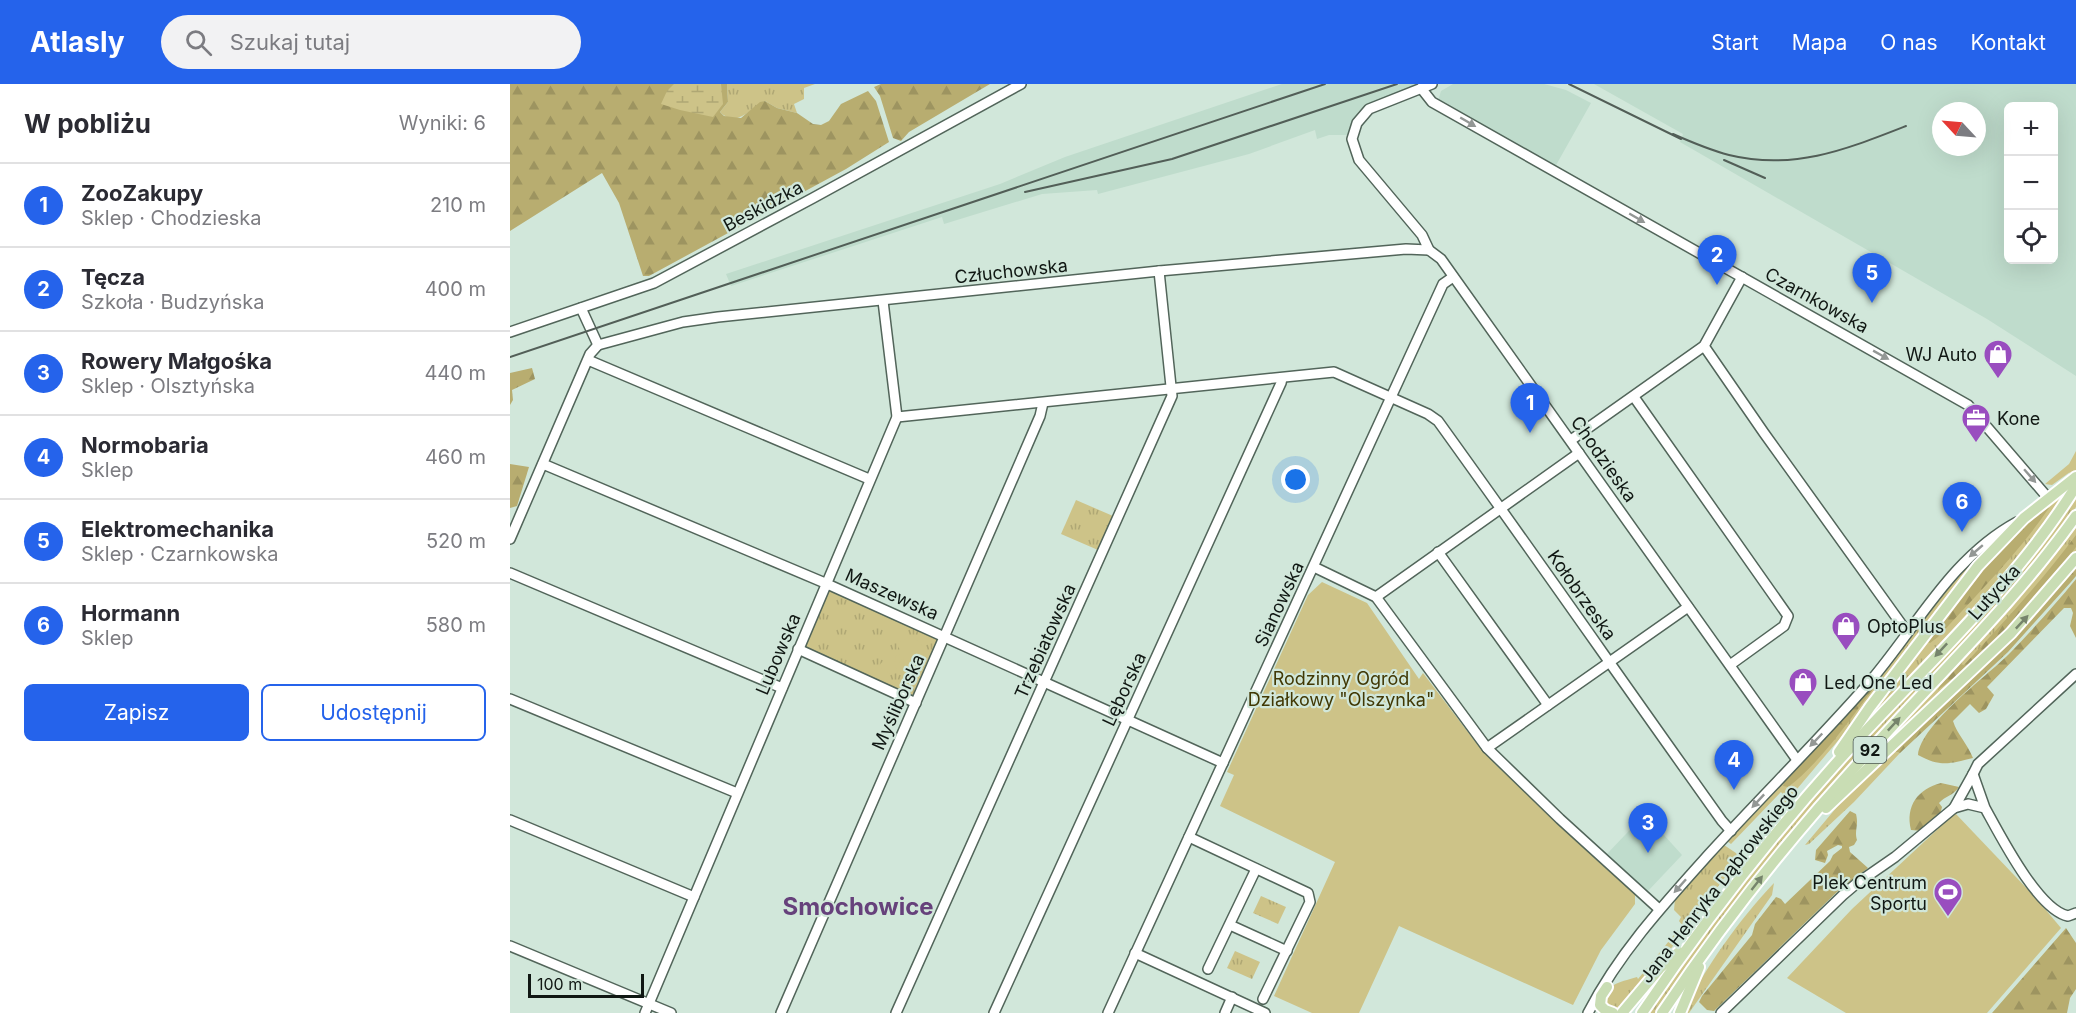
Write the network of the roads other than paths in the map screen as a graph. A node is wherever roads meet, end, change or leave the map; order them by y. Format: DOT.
graph roads {
  1 [pos="1021,84"];
  2 [pos="1432,84"];
  3 [pos="1421,88"];
  4 [pos="1430,250"];
  5 [pos="1159,272"];
  6 [pos="1453,277"];
  7 [pos="1742,278"];
  8 [pos="883,301"];
  9 [pos="581,308"];
  10 [pos="510,332"];
  11 [pos="598,345"];
  12 [pos="1704,346"];
  13 [pos="588,360"];
  14 [pos="1282,378"];
  15 [pos="1171,389"];
  16 [pos="1390,397"];
  17 [pos="1634,397"];
  18 [pos="1043,403"];
  19 [pos="897,417"];
  20 [pos="1571,441"];
  21 [pos="1579,453"];
  22 [pos="543,464"];
  23 [pos="2076,477"];
  24 [pos="869,479"];
  25 [pos="2076,486"];
  26 [pos="2048,498"];
  27 [pos="1501,508"];
  28 [pos="2076,516"];
  29 [pos="2024,518"];
  30 [pos="510,539"];
  31 [pos="1438,552"];
  32 [pos="2076,558"];
  33 [pos="1314,567"];
  34 [pos="510,573"];
  35 [pos="825,583"];
  36 [pos="1376,597"];
  37 [pos="1689,607"];
  38 [pos="1907,632"];
  39 [pos="945,635"];
  40 [pos="798,649"];
  41 [pos="1608,663"];
  42 [pos="1730,665"];
  43 [pos="2076,674"];
  44 [pos="1044,681"];
  45 [pos="782,688"];
  46 [pos="510,699"];
  47 [pos="916,703"];
  48 [pos="1548,705"];
  49 [pos="1128,719"];
  50 [pos="1487,748"];
  51 [pos="1797,760"];
  52 [pos="1223,762"];
  53 [pos="1973,774"];
  54 [pos="1824,776"];
  55 [pos="737,793"];
  56 [pos="1954,808"];
  57 [pos="1985,808"];
  58 [pos="510,820"];
  59 [pos="1731,831"];
  60 [pos="1189,837"];
  61 [pos="1786,846"];
  62 [pos="1256,869"];
  63 [pos="694,897"];
  64 [pos="1659,909"];
  65 [pos="2072,915"];
  66 [pos="1230,925"];
  67 [pos="1695,938"];
  68 [pos="510,946"];
  69 [pos="1708,948"];
  70 [pos="1287,951"];
  71 [pos="1135,953"];
  72 [pos="1208,969"];
  73 [pos="1607,987"];
  74 [pos="1232,997"];
  75 [pos="1263,999"];
  76 [pos="649,1003"];
  77 [pos="645,1013"];
  78 [pos="671,1013"];
  79 [pos="781,1013"];
  80 [pos="896,1013"];
  81 [pos="994,1013"];
  82 [pos="1108,1013"];
  83 [pos="1225,1013"];
  84 [pos="1265,1013"];
  85 [pos="1588,1013"];
  86 [pos="1613,1013"];
  87 [pos="1621,1013"];
  88 [pos="1642,1013"];
  89 [pos="1662,1013"];
  90 [pos="1680,1013"];
  91 [pos="1721,1013"];
  1 -- 9 [label="street, Beskidzka"];
  2 -- 3 [label="street, Chodzieska"];
  3 -- 4 [label="street, Chodzieska"];
  3 -- 7 [label="street, Czarnkowska, one-way"];
  4 -- 5 [label="street, Człuchowska"];
  4 -- 6 [label="street, Chodzieska"];
  5 -- 8 [label="street, Człuchowska"];
  5 -- 15 [label="street, Trzebiatowska"];
  6 -- 16 [label="street, Sianowska"];
  6 -- 20 [label="street, Chodzieska"];
  7 -- 12 [label="street"];
  7 -- 26 [label="street, Czarnkowska, one-way"];
  8 -- 11 [label="street, Człuchowska"];
  8 -- 19 [label="street"];
  9 -- 10 [label="street, Beskidzka"];
  9 -- 11 [label="street"];
  11 -- 13 [label="street"];
  12 -- 17 [label="street"];
  12 -- 38 [label="street"];
  13 -- 22 [label="street"];
  13 -- 24 [label="street"];
  14 -- 15 [label="street, Kołobrzeska"];
  14 -- 16 [label="street, Kołobrzeska"];
  14 -- 49 [label="street, Lęborska"];
  15 -- 18 [label="street, Kołobrzeska"];
  15 -- 44 [label="street, Trzebiatowska"];
  16 -- 27 [label="street, Kołobrzeska"];
  16 -- 33 [label="street, Sianowska"];
  17 -- 20 [label="street"];
  17 -- 42 [label="street"];
  18 -- 19 [label="street, Kołobrzeska"];
  18 -- 39 [label="street, Myśliborska"];
  19 -- 24 [label="street, Lubowska"];
  20 -- 21 [label="street, Chodzieska"];
  21 -- 27 [label="street"];
  21 -- 37 [label="street, Chodzieska"];
  22 -- 30 [label="street"];
  22 -- 35 [label="street, Maszewska"];
  23 -- 26 [label="main road"];
  24 -- 35 [label="street, Lubowska"];
  25 -- 54 [label="main road, Lutycka / 92, one-way"];
  26 -- 29 [label="main road"];
  27 -- 31 [label="street"];
  27 -- 41 [label="street, Kołobrzeska"];
  61 -- 28 [label="main road, Lutycka / 92, one-way"];
  29 -- 38 [label="street, Jana Henryka Dąbrowskiego, one-way"];
  29 -- 54 [label="main road"];
  31 -- 36 [label="street"];
  31 -- 48 [label="street"];
  61 -- 32 [label="main road, one-way"];
  33 -- 36 [label="street"];
  33 -- 52 [label="street, Sianowska"];
  34 -- 45 [label="street"];
  35 -- 39 [label="street, Maszewska"];
  35 -- 40 [label="street, Lubowska"];
  36 -- 50 [label="street"];
  37 -- 41 [label="street"];
  37 -- 42 [label="street, Chodzieska"];
  38 -- 51 [label="street, Jana Henryka Dąbrowskiego, one-way"];
  39 -- 44 [label="street, Maszewska"];
  39 -- 47 [label="street, Myśliborska"];
  40 -- 45 [label="street, Lubowska"];
  40 -- 47 [label="street"];
  41 -- 48 [label="street"];
  41 -- 59 [label="street, Kołobrzeska"];
  42 -- 51 [label="street, Chodzieska"];
  43 -- 53 [label="street"];
  44 -- 49 [label="street, Maszewska"];
  44 -- 80 [label="street, Trzebiatowska"];
  45 -- 55 [label="street, Lubowska"];
  46 -- 55 [label="street"];
  47 -- 79 [label="street, Myśliborska"];
  48 -- 50 [label="street"];
  49 -- 52 [label="street, Maszewska"];
  49 -- 81 [label="street, Lęborska"];
  50 -- 64 [label="street"];
  51 -- 59 [label="street, Jana Henryka Dąbrowskiego, one-way"];
  52 -- 60 [label="street, Sianowska"];
  53 -- 56 [label="street"];
  53 -- 57 [label="street"];
  54 -- 67 [label="main road, Jana Henryka Dąbrowskiego / 92"];
  55 -- 63 [label="street, Lubowska"];
  56 -- 57 [label="street"];
  56 -- 91 [label="street"];
  57 -- 65 [label="street"];
  58 -- 63 [label="street"];
  59 -- 64 [label="street, Jana Henryka Dąbrowskiego, one-way"];
  60 -- 62 [label="street"];
  60 -- 71 [label="street, Sianowska"];
  69 -- 61 [label="main road, Jana Henryka Dąbrowskiego / 92, one-way"];
  62 -- 66 [label="street"];
  62 -- 70 [label="street"];
  63 -- 76 [label="street, Lubowska"];
  64 -- 85 [label="street, Jana Henryka Dąbrowskiego"];
  66 -- 70 [label="street"];
  66 -- 72 [label="street"];
  67 -- 87 [label="main road"];
  67 -- 88 [label="main road, Jana Henryka Dąbrowskiego / 92"];
  68 -- 76 [label="street"];
  69 -- 89 [label="main road, Jana Henryka Dąbrowskiego / 92"];
  69 -- 90 [label="main road"];
  70 -- 75 [label="street"];
  71 -- 74 [label="street"];
  71 -- 82 [label="street, Sianowska"];
  73 -- 86 [label="main road"];
  74 -- 83 [label="street"];
  74 -- 84 [label="street"];
  76 -- 77 [label="street, Lubowska"];
  76 -- 78 [label="street"];
}
